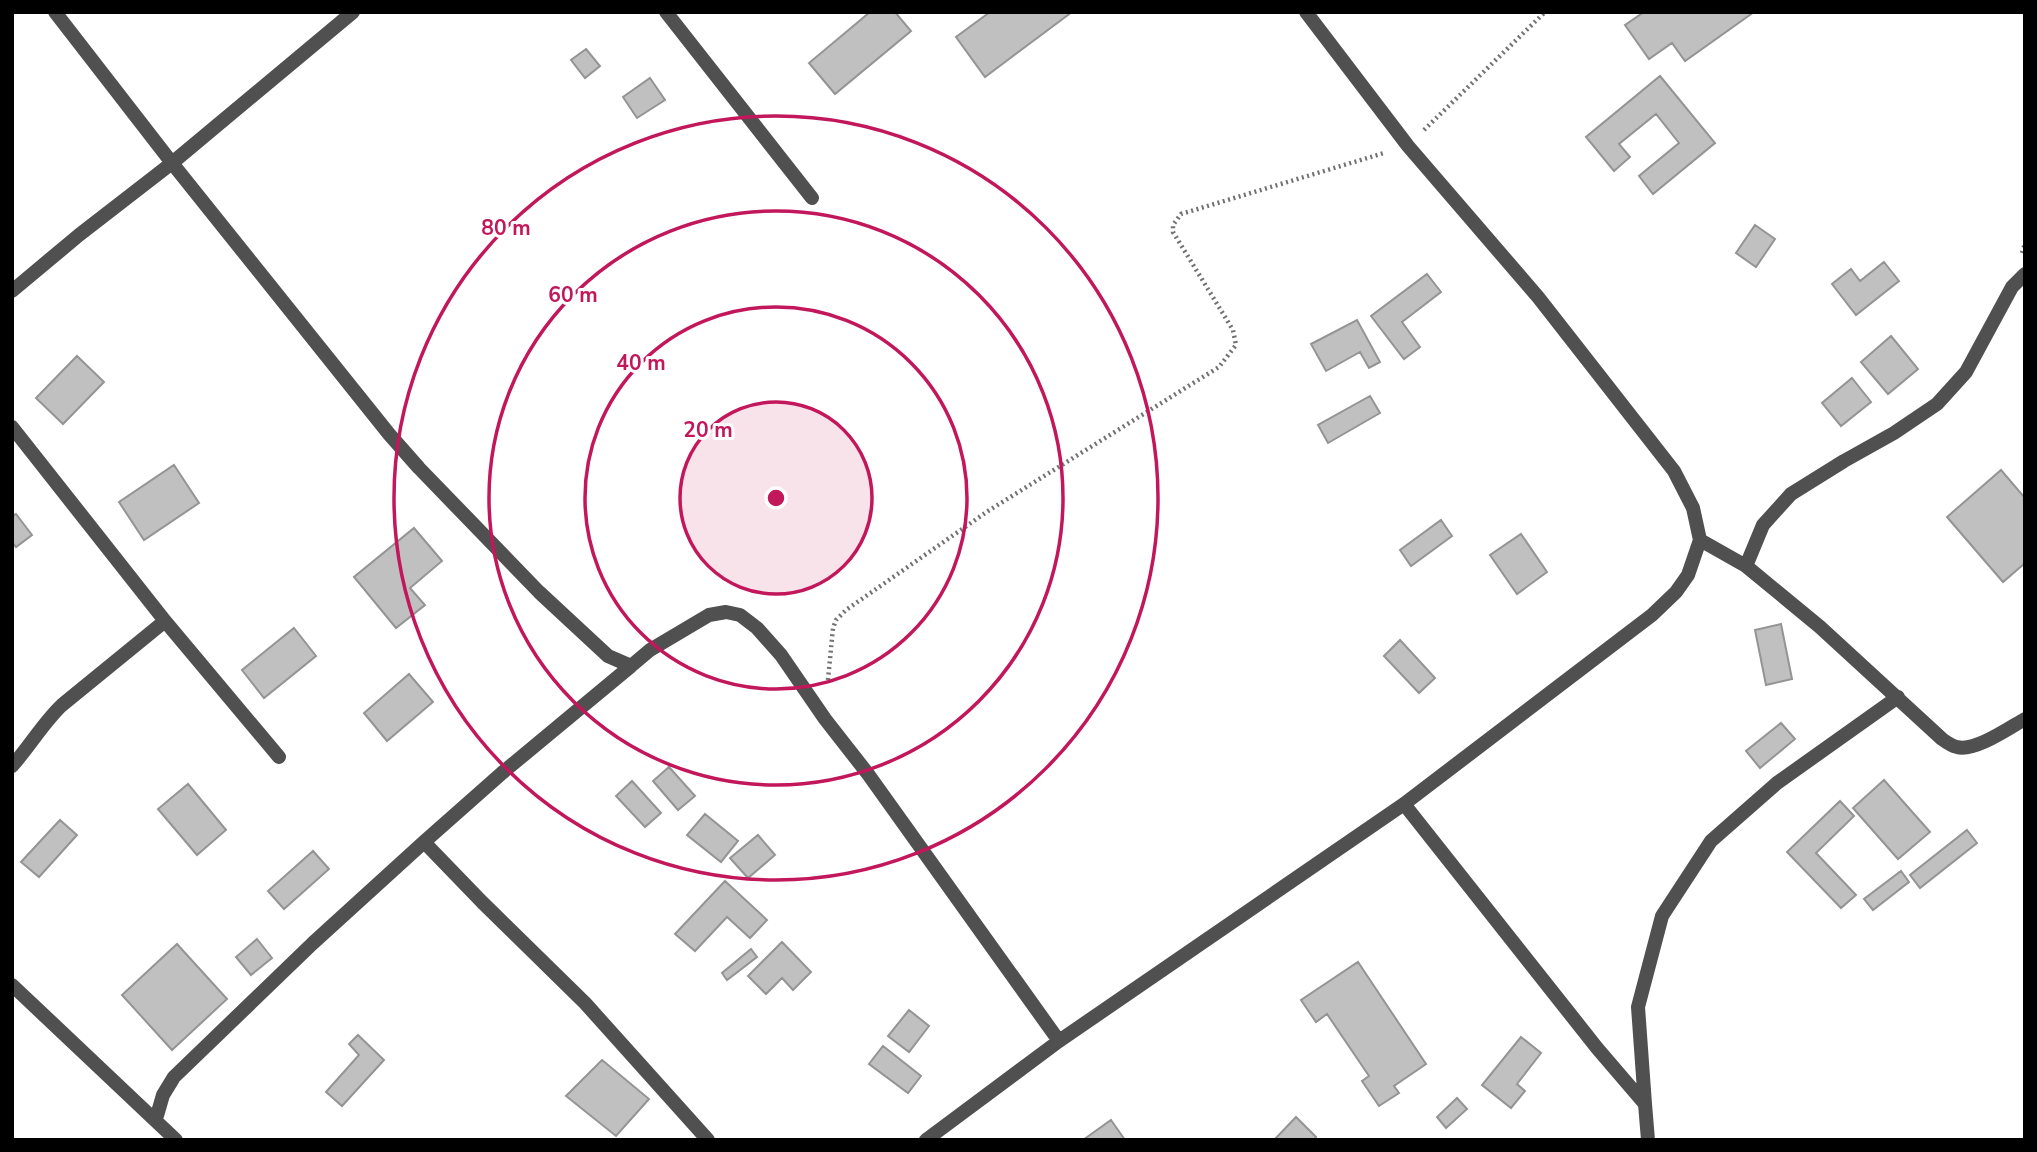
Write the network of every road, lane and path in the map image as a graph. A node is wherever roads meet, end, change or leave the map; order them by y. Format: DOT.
graph roads {
  1 [pos="55,12"];
  2 [pos="353,12"];
  3 [pos="666,12"];
  4 [pos="1306,12"];
  5 [pos="1545,12"];
  6 [pos="1408,146"];
  7 [pos="172,163"];
  8 [pos="812,198"];
  9 [pos="2025,274"];
  10 [pos="12,291"];
  11 [pos="12,427"];
  12 [pos="1700,540"];
  13 [pos="1746,566"];
  14 [pos="165,621"];
  15 [pos="631,666"];
  16 [pos="1898,698"];
  17 [pos="825,719"];
  18 [pos="2025,719"];
  19 [pos="279,757"];
  20 [pos="12,766"];
  21 [pos="1404,804"];
  22 [pos="424,842"];
  23 [pos="12,985"];
  24 [pos="1059,1041"];
  25 [pos="1645,1104"];
  26 [pos="156,1119"];
  27 [pos="176,1140"];
  28 [pos="708,1140"];
  29 [pos="926,1140"];
  30 [pos="1648,1140"];
  1 -- 7 [label="street"];
  2 -- 7 [label="street"];
  3 -- 8 [label="street"];
  4 -- 6 [label="street"];
  5 -- 6 [label="path"];
  6 -- 12 [label="street"];
  6 -- 17 [label="path"];
  7 -- 10 [label="street"];
  7 -- 15 [label="street"];
  9 -- 13 [label="street"];
  11 -- 14 [label="street"];
  12 -- 13 [label="street"];
  12 -- 21 [label="street"];
  13 -- 16 [label="street"];
  14 -- 19 [label="street"];
  14 -- 20 [label="street"];
  15 -- 17 [label="street"];
  15 -- 22 [label="street"];
  16 -- 18 [label="street"];
  16 -- 25 [label="street"];
  17 -- 24 [label="street"];
  21 -- 24 [label="street"];
  21 -- 25 [label="street"];
  22 -- 26 [label="street"];
  22 -- 28 [label="street"];
  23 -- 26 [label="street"];
  24 -- 29 [label="street"];
  25 -- 30 [label="street"];
  26 -- 27 [label="street"];
}
